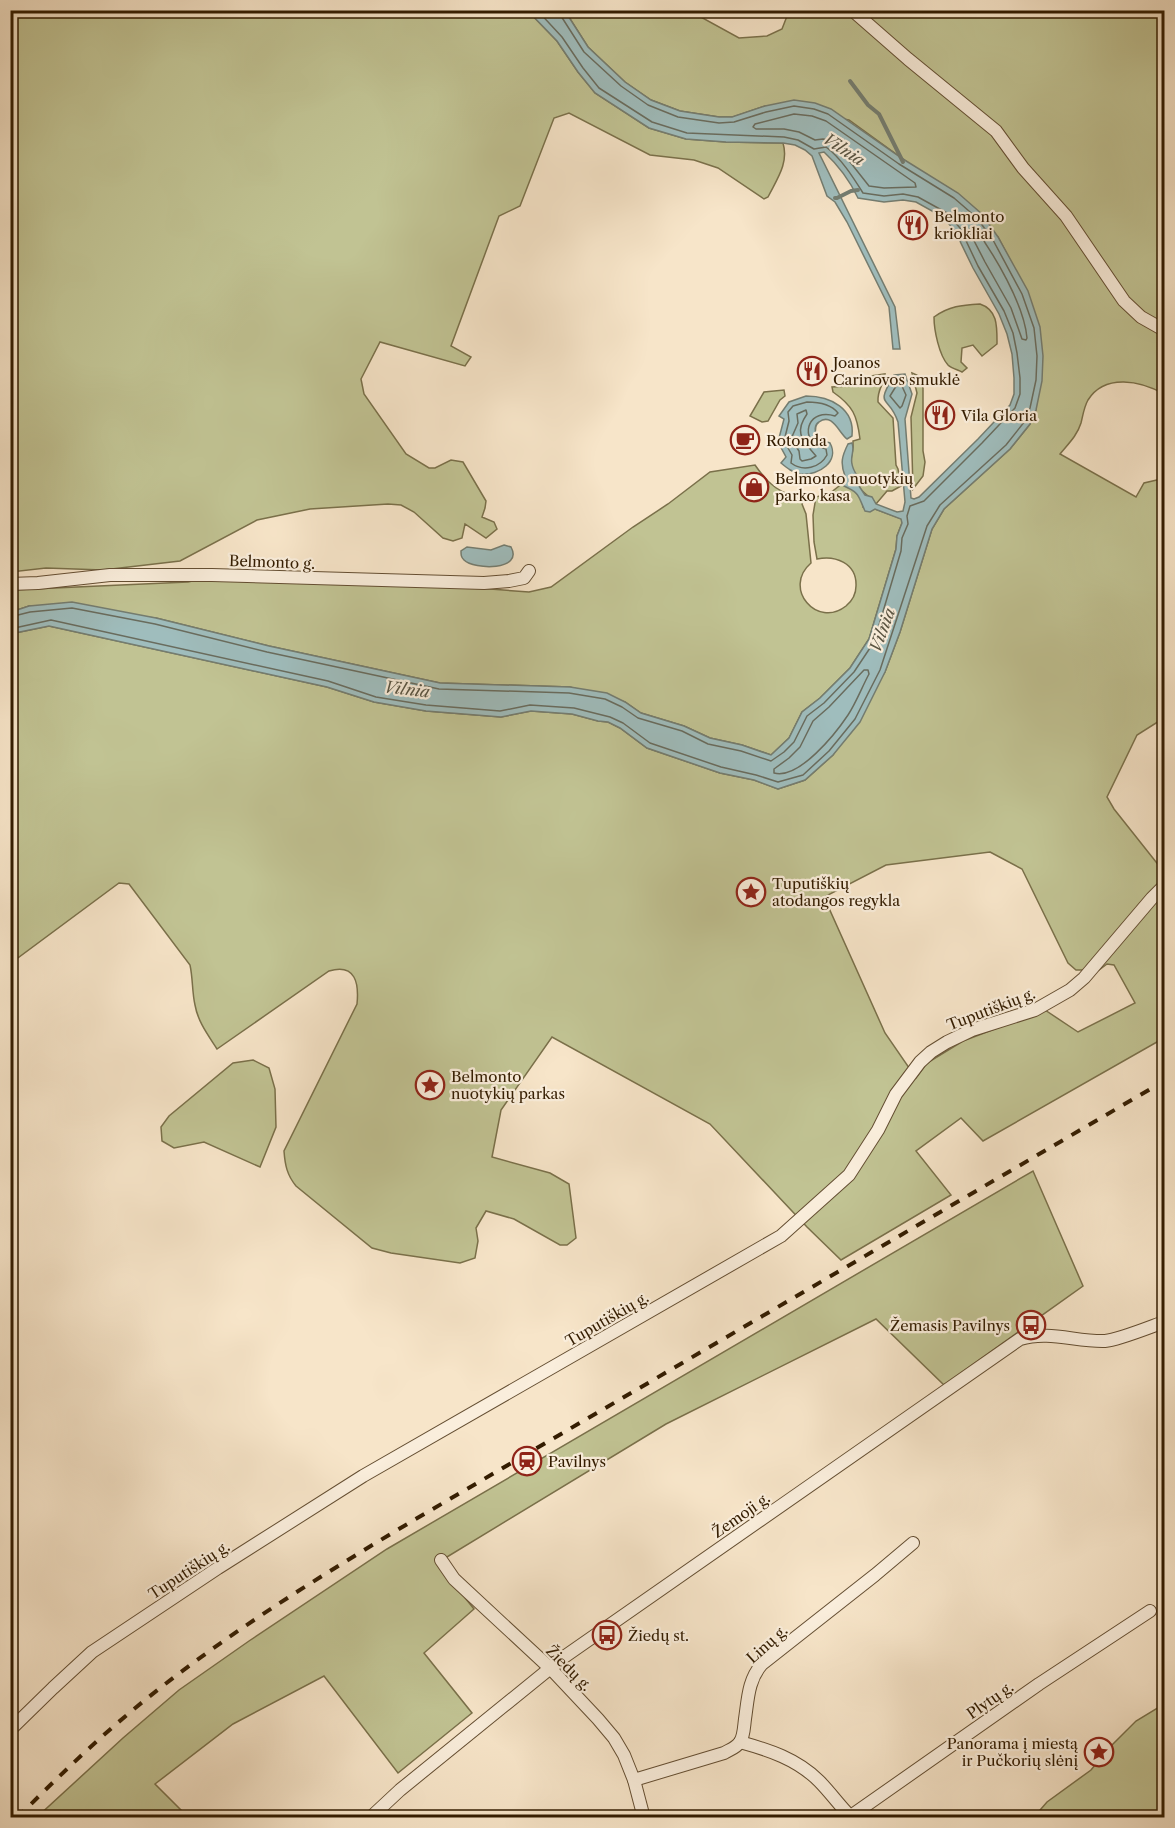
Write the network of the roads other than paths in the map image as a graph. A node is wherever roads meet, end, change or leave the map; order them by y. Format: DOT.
graph roads {
  1 [pos="852,10"];
  2 [pos="1164,330"];
  3 [pos="529,571"];
  4 [pos="10,584"];
  5 [pos="1164,886"];
  6 [pos="1164,1322"];
  7 [pos="913,1543"];
  8 [pos="441,1560"];
  9 [pos="1150,1611"];
  10 [pos="551,1670"];
  11 [pos="10,1731"];
  12 [pos="740,1743"];
  13 [pos="634,1780"];
  14 [pos="849,1817"];
  15 [pos="370,1818"];
  16 [pos="644,1818"];
  1 -- 2 [label="street"];
  3 -- 4 [label="street, Belmonto g."];
  5 -- 11 [label="street, Tuputiškių g."];
  6 -- 10 [label="street, Žemoji g."];
  7 -- 12 [label="street, Linų g."];
  8 -- 10 [label="street, Žiedų g."];
  9 -- 14 [label="street, Plytų g."];
  10 -- 13 [label="street, Žiedų g."];
  10 -- 15 [label="street, Žemoji g."];
  12 -- 13 [label="street"];
  12 -- 14 [label="street"];
  13 -- 16 [label="street, Žiedų g."];
}
